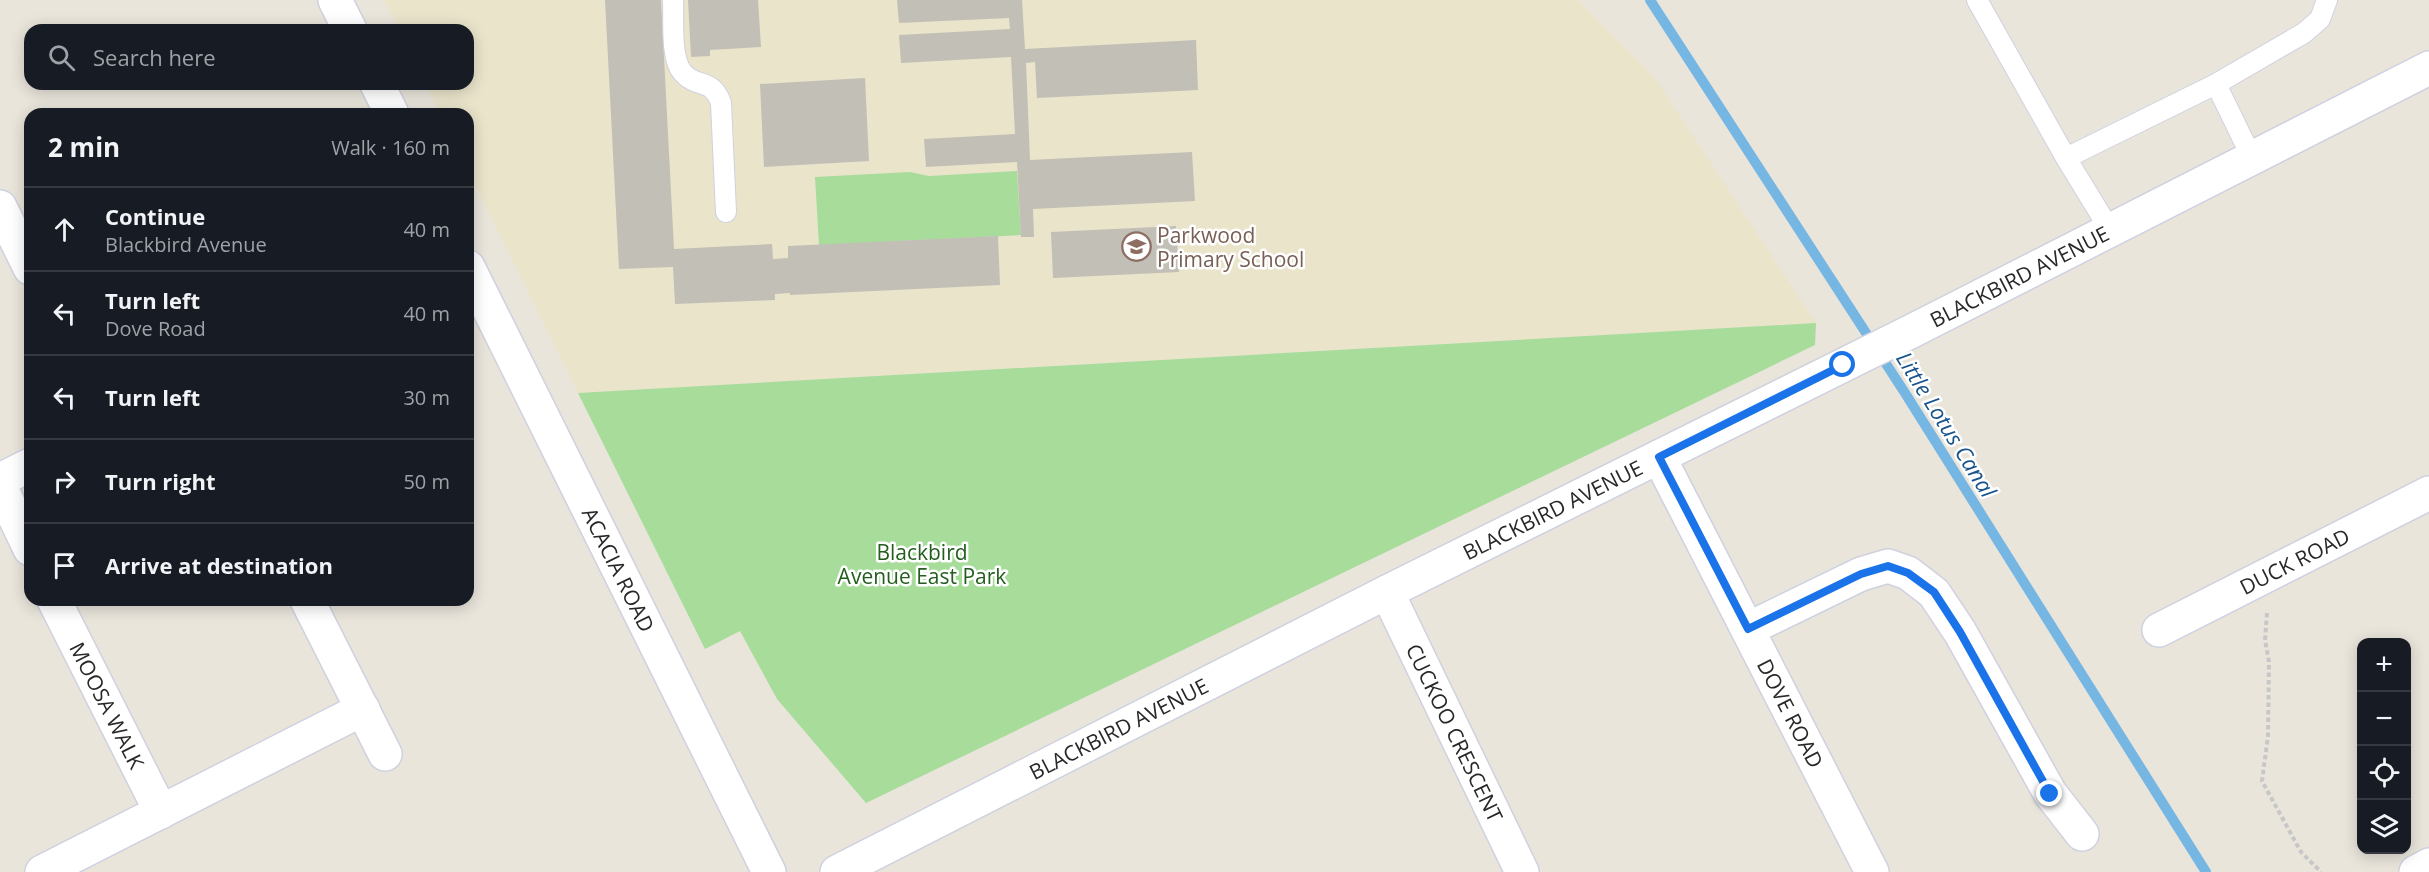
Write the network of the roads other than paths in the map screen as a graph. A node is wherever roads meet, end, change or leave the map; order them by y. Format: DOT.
graph roads {
  1 [pos="335,0"];
  2 [pos="673,0"];
  3 [pos="1977,0"];
  4 [pos="2327,0"];
  5 [pos="347,24"];
  6 [pos="2429,68"];
  7 [pos="2216,84"];
  8 [pos="380,90"];
  9 [pos="389,108"];
  10 [pos="2066,158"];
  11 [pos="2252,158"];
  12 [pos="0,207"];
  13 [pos="726,212"];
  14 [pos="2110,230"];
  15 [pos="24,256"];
  16 [pos="474,279"];
  17 [pos="1659,457"];
  18 [pos="24,468"];
  19 [pos="0,480"];
  20 [pos="0,486"];
  21 [pos="2429,493"];
  22 [pos="24,536"];
  23 [pos="1387,592"];
  24 [pos="57,606"];
  25 [pos="310,606"];
  26 [pos="1748,629"];
  27 [pos="2159,630"];
  28 [pos="363,709"];
  29 [pos="385,754"];
  30 [pos="161,812"];
  31 [pos="2082,834"];
  32 [pos="2429,865"];
  33 [pos="42,872"];
  34 [pos="769,872"];
  35 [pos="837,872"];
  36 [pos="1522,872"];
  37 [pos="1872,872"];
  38 [pos="2416,872"];
  1 -- 5 [label="street"];
  2 -- 13 [label="lane"];
  3 -- 10 [label="lane"];
  4 -- 7 [label="lane"];
  6 -- 11 [label="street, BLACKBIRD AVENUE"];
  7 -- 10 [label="lane"];
  7 -- 11 [label="lane"];
  8 -- 9 [label="street"];
  10 -- 14 [label="lane"];
  11 -- 14 [label="street, BLACKBIRD AVENUE"];
  12 -- 15 [label="street"];
  14 -- 17 [label="street, BLACKBIRD AVENUE"];
  16 -- 34 [label="street, ACACIA ROAD"];
  17 -- 23 [label="street, BLACKBIRD AVENUE"];
  17 -- 26 [label="street, DOVE ROAD"];
  18 -- 19 [label="street"];
  20 -- 22 [label="street"];
  21 -- 27 [label="street, DUCK ROAD"];
  23 -- 35 [label="street, BLACKBIRD AVENUE"];
  23 -- 36 [label="street, CUCKOO CRESCENT"];
  24 -- 30 [label="street, MOOSA WALK"];
  25 -- 28 [label="street"];
  26 -- 31 [label="street"];
  26 -- 37 [label="street, DOVE ROAD"];
  28 -- 29 [label="street"];
  28 -- 30 [label="street"];
  30 -- 33 [label="street"];
  32 -- 38 [label="street"];
}
